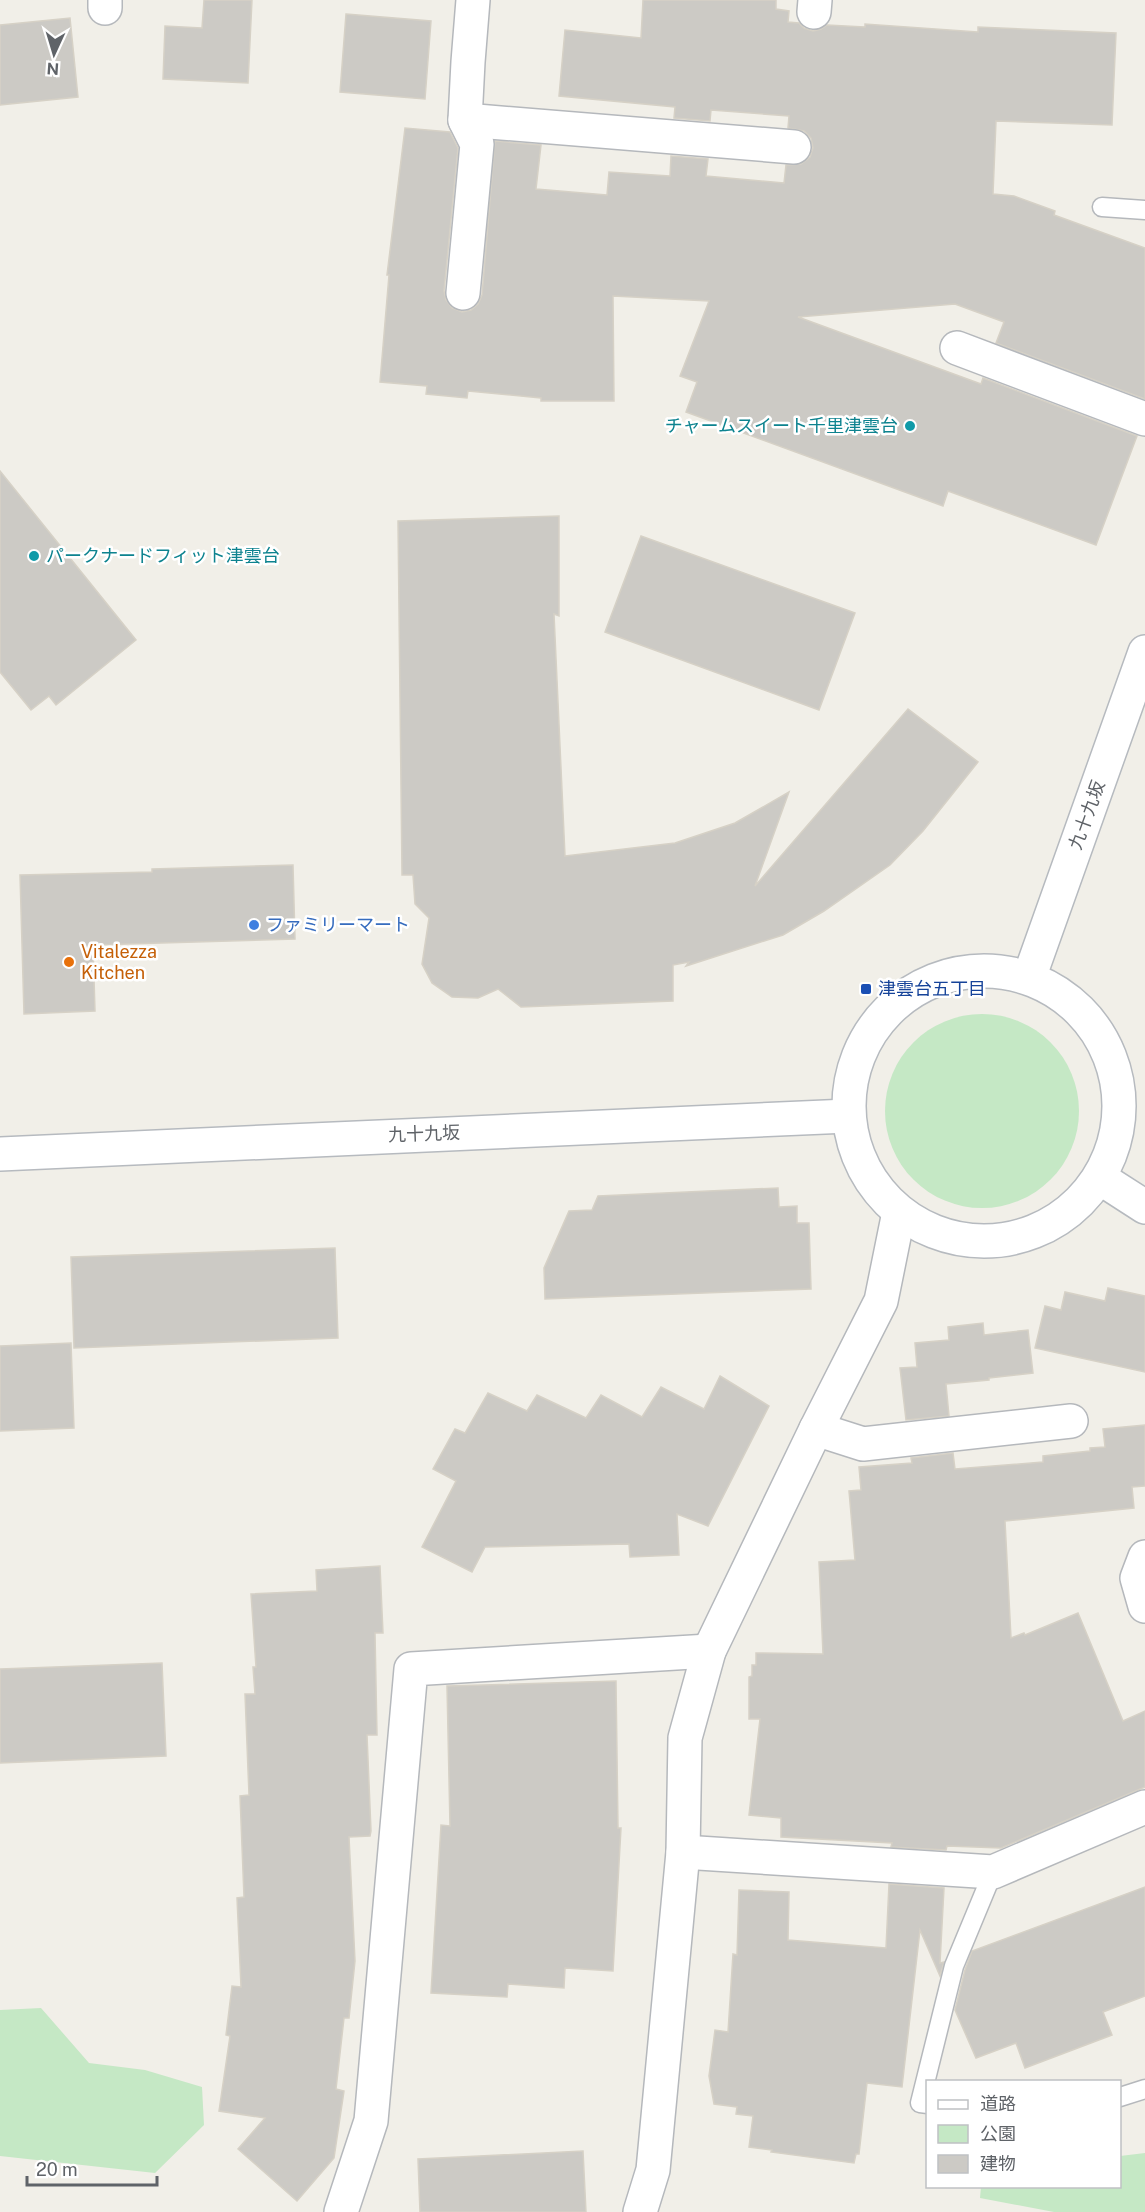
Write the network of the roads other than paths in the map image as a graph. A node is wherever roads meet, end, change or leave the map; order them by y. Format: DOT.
graph roads {
  1 [pos="474,0"];
  2 [pos="465,120"];
  3 [pos="794,147"];
  4 [pos="1102,207"];
  5 [pos="1145,210"];
  6 [pos="463,294"];
  7 [pos="957,348"];
  8 [pos="1145,419"];
  9 [pos="1145,652"];
  10 [pos="1029,978"];
  11 [pos="848,1116"];
  12 [pos="0,1154"];
  13 [pos="1100,1178"];
  14 [pos="1145,1207"];
  15 [pos="899,1212"];
  16 [pos="1071,1421"];
  17 [pos="816,1429"];
  18 [pos="1145,1557"];
  19 [pos="1145,1606"];
  20 [pos="709,1651"];
  21 [pos="1145,1807"];
  22 [pos="683,1852"];
  23 [pos="993,1872"];
  24 [pos="1145,2089"];
  25 [pos="1121,2096"];
  26 [pos="926,2104"];
  27 [pos="341,2212"];
  28 [pos="640,2212"];
  1 -- 2 [label="street"];
  2 -- 3 [label="street"];
  2 -- 6 [label="street"];
  4 -- 5 [label="lane"];
  7 -- 8 [label="street"];
  9 -- 10 [label="street, 九十九坂"];
  10 -- 11 [label="street"];
  10 -- 13 [label="street"];
  11 -- 12 [label="street, 九十九坂"];
  11 -- 15 [label="street"];
  13 -- 14 [label="street"];
  13 -- 15 [label="street"];
  15 -- 17 [label="street"];
  16 -- 17 [label="street"];
  17 -- 20 [label="street"];
  18 -- 19 [label="street"];
  20 -- 22 [label="street"];
  20 -- 27 [label="street"];
  21 -- 23 [label="street"];
  22 -- 23 [label="street"];
  22 -- 28 [label="street"];
  23 -- 26 [label="lane"];
  24 -- 25 [label="lane"];
}
